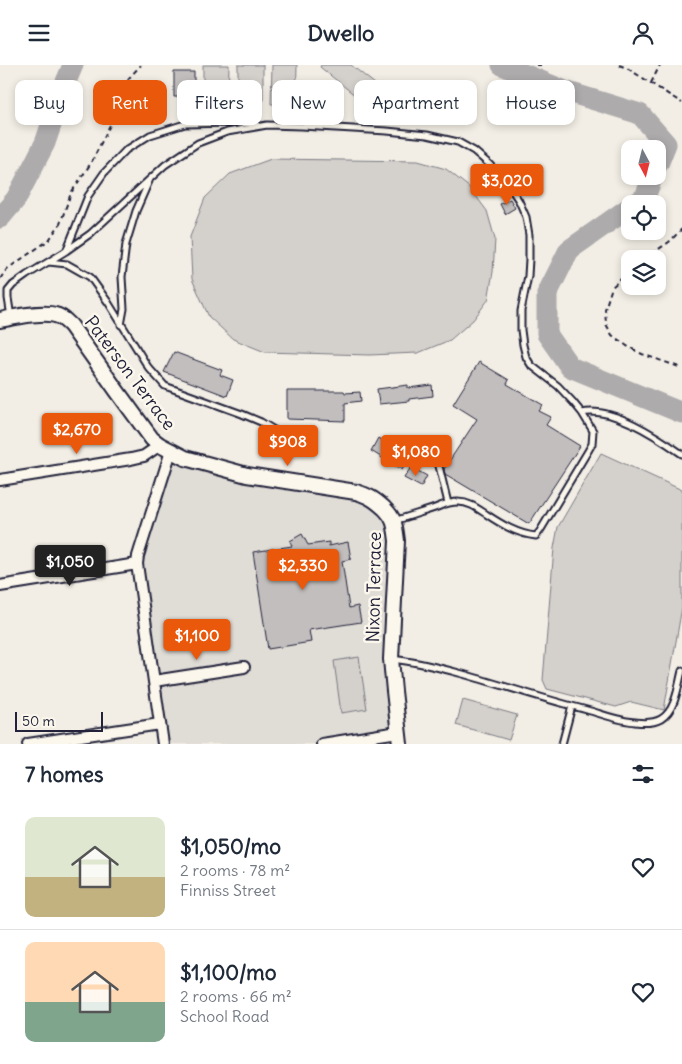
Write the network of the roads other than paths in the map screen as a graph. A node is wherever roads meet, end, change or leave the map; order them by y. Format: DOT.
graph roads {
  1 [pos="268,125"];
  2 [pos="152,177"];
  3 [pos="66,251"];
  4 [pos="48,262"];
  5 [pos="6,319"];
  6 [pos="121,325"];
  7 [pos="582,413"];
  8 [pos="280,433"];
  9 [pos="166,448"];
  10 [pos="436,454"];
  11 [pos="682,455"];
  12 [pos="0,481"];
  13 [pos="448,503"];
  14 [pos="394,521"];
  15 [pos="137,564"];
  16 [pos="0,586"];
  17 [pos="392,659"];
  18 [pos="244,667"];
  19 [pos="682,671"];
  20 [pos="154,681"];
  21 [pos="572,706"];
  22 [pos="160,724"];
  23 [pos="399,738"];
  24 [pos="28,744"];
  25 [pos="163,744"];
  26 [pos="322,744"];
  27 [pos="562,744"];
  1 -- 2 [label="lane"];
  1 -- 3 [label="lane"];
  1 -- 7 [label="lane"];
  2 -- 3 [label="lane"];
  2 -- 6 [label="lane"];
  3 -- 4 [label="lane"];
  4 -- 5 [label="lane"];
  4 -- 6 [label="lane"];
  5 -- 9 [label="street, Paterson Terrace"];
  6 -- 8 [label="lane"];
  7 -- 11 [label="lane"];
  7 -- 13 [label="lane"];
  9 -- 12 [label="street"];
  9 -- 14 [label="street, Nixon Terrace"];
  9 -- 15 [label="street"];
  10 -- 13 [label="lane"];
  13 -- 14 [label="lane"];
  14 -- 17 [label="street, Nixon Terrace"];
  15 -- 16 [label="street"];
  15 -- 20 [label="street"];
  17 -- 21 [label="lane"];
  17 -- 23 [label="street, Nixon Terrace"];
  18 -- 20 [label="street"];
  19 -- 21 [label="lane"];
  20 -- 22 [label="street"];
  21 -- 27 [label="lane"];
  22 -- 24 [label="street"];
  22 -- 25 [label="street"];
  23 -- 26 [label="street"];
}
